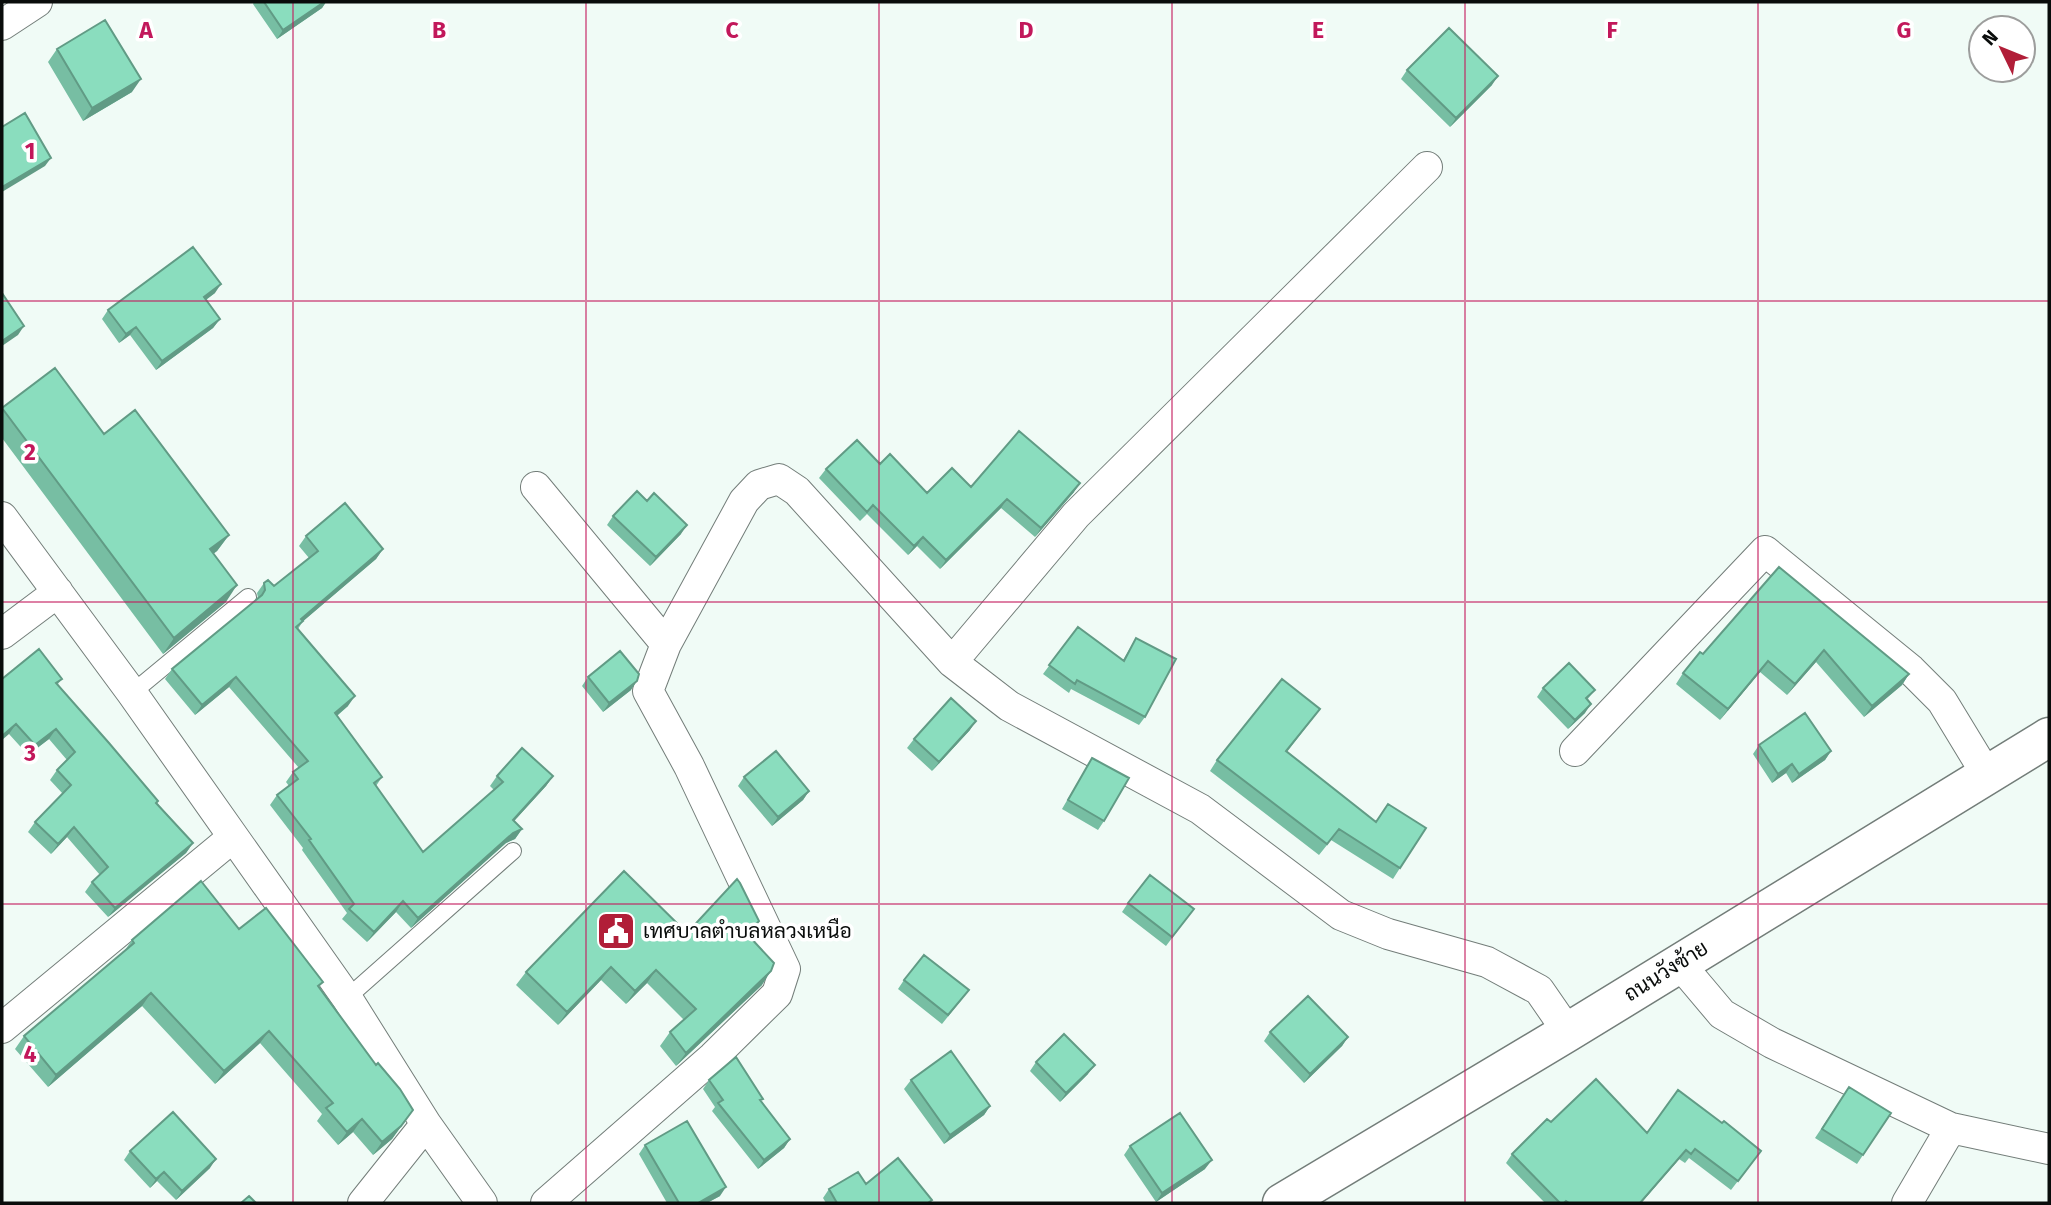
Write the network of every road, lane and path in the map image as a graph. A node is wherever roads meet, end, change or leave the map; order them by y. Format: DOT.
graph roads {
  1 [pos="37,2"];
  2 [pos="2,24"];
  3 [pos="1427,167"];
  4 [pos="536,487"];
  5 [pos="2,517"];
  6 [pos="58,592"];
  7 [pos="248,597"];
  8 [pos="2,634"];
  9 [pos="666,645"];
  10 [pos="952,662"];
  11 [pos="132,693"];
  12 [pos="2049,737"];
  13 [pos="1575,751"];
  14 [pos="1987,775"];
  15 [pos="233,838"];
  16 [pos="513,850"];
  17 [pos="1679,963"];
  18 [pos="346,998"];
  19 [pos="2,1028"];
  20 [pos="1569,1032"];
  21 [pos="426,1124"];
  22 [pos="1951,1128"];
  23 [pos="2049,1149"];
  24 [pos="363,1203"];
  25 [pos="482,1203"];
  26 [pos="546,1203"];
  27 [pos="1282,1203"];
  28 [pos="1907,1203"];
  1 -- 2 [label="street"];
  3 -- 10 [label="street"];
  4 -- 9 [label="street"];
  5 -- 6 [label="street"];
  6 -- 8 [label="street"];
  6 -- 11 [label="street"];
  7 -- 11 [label="lane"];
  9 -- 10 [label="street"];
  9 -- 26 [label="street"];
  10 -- 20 [label="street"];
  11 -- 15 [label="street"];
  12 -- 14 [label="main road, ถนนวังซ้าย"];
  13 -- 14 [label="street"];
  14 -- 17 [label="main road, ถนนวังซ้าย"];
  15 -- 18 [label="street"];
  15 -- 19 [label="street"];
  16 -- 18 [label="lane"];
  17 -- 20 [label="main road, ถนนวังซ้าย"];
  17 -- 22 [label="street"];
  18 -- 21 [label="street"];
  20 -- 27 [label="main road, ถนนวังซ้าย"];
  21 -- 24 [label="street"];
  21 -- 25 [label="street"];
  22 -- 23 [label="street"];
  22 -- 28 [label="street"];
}
